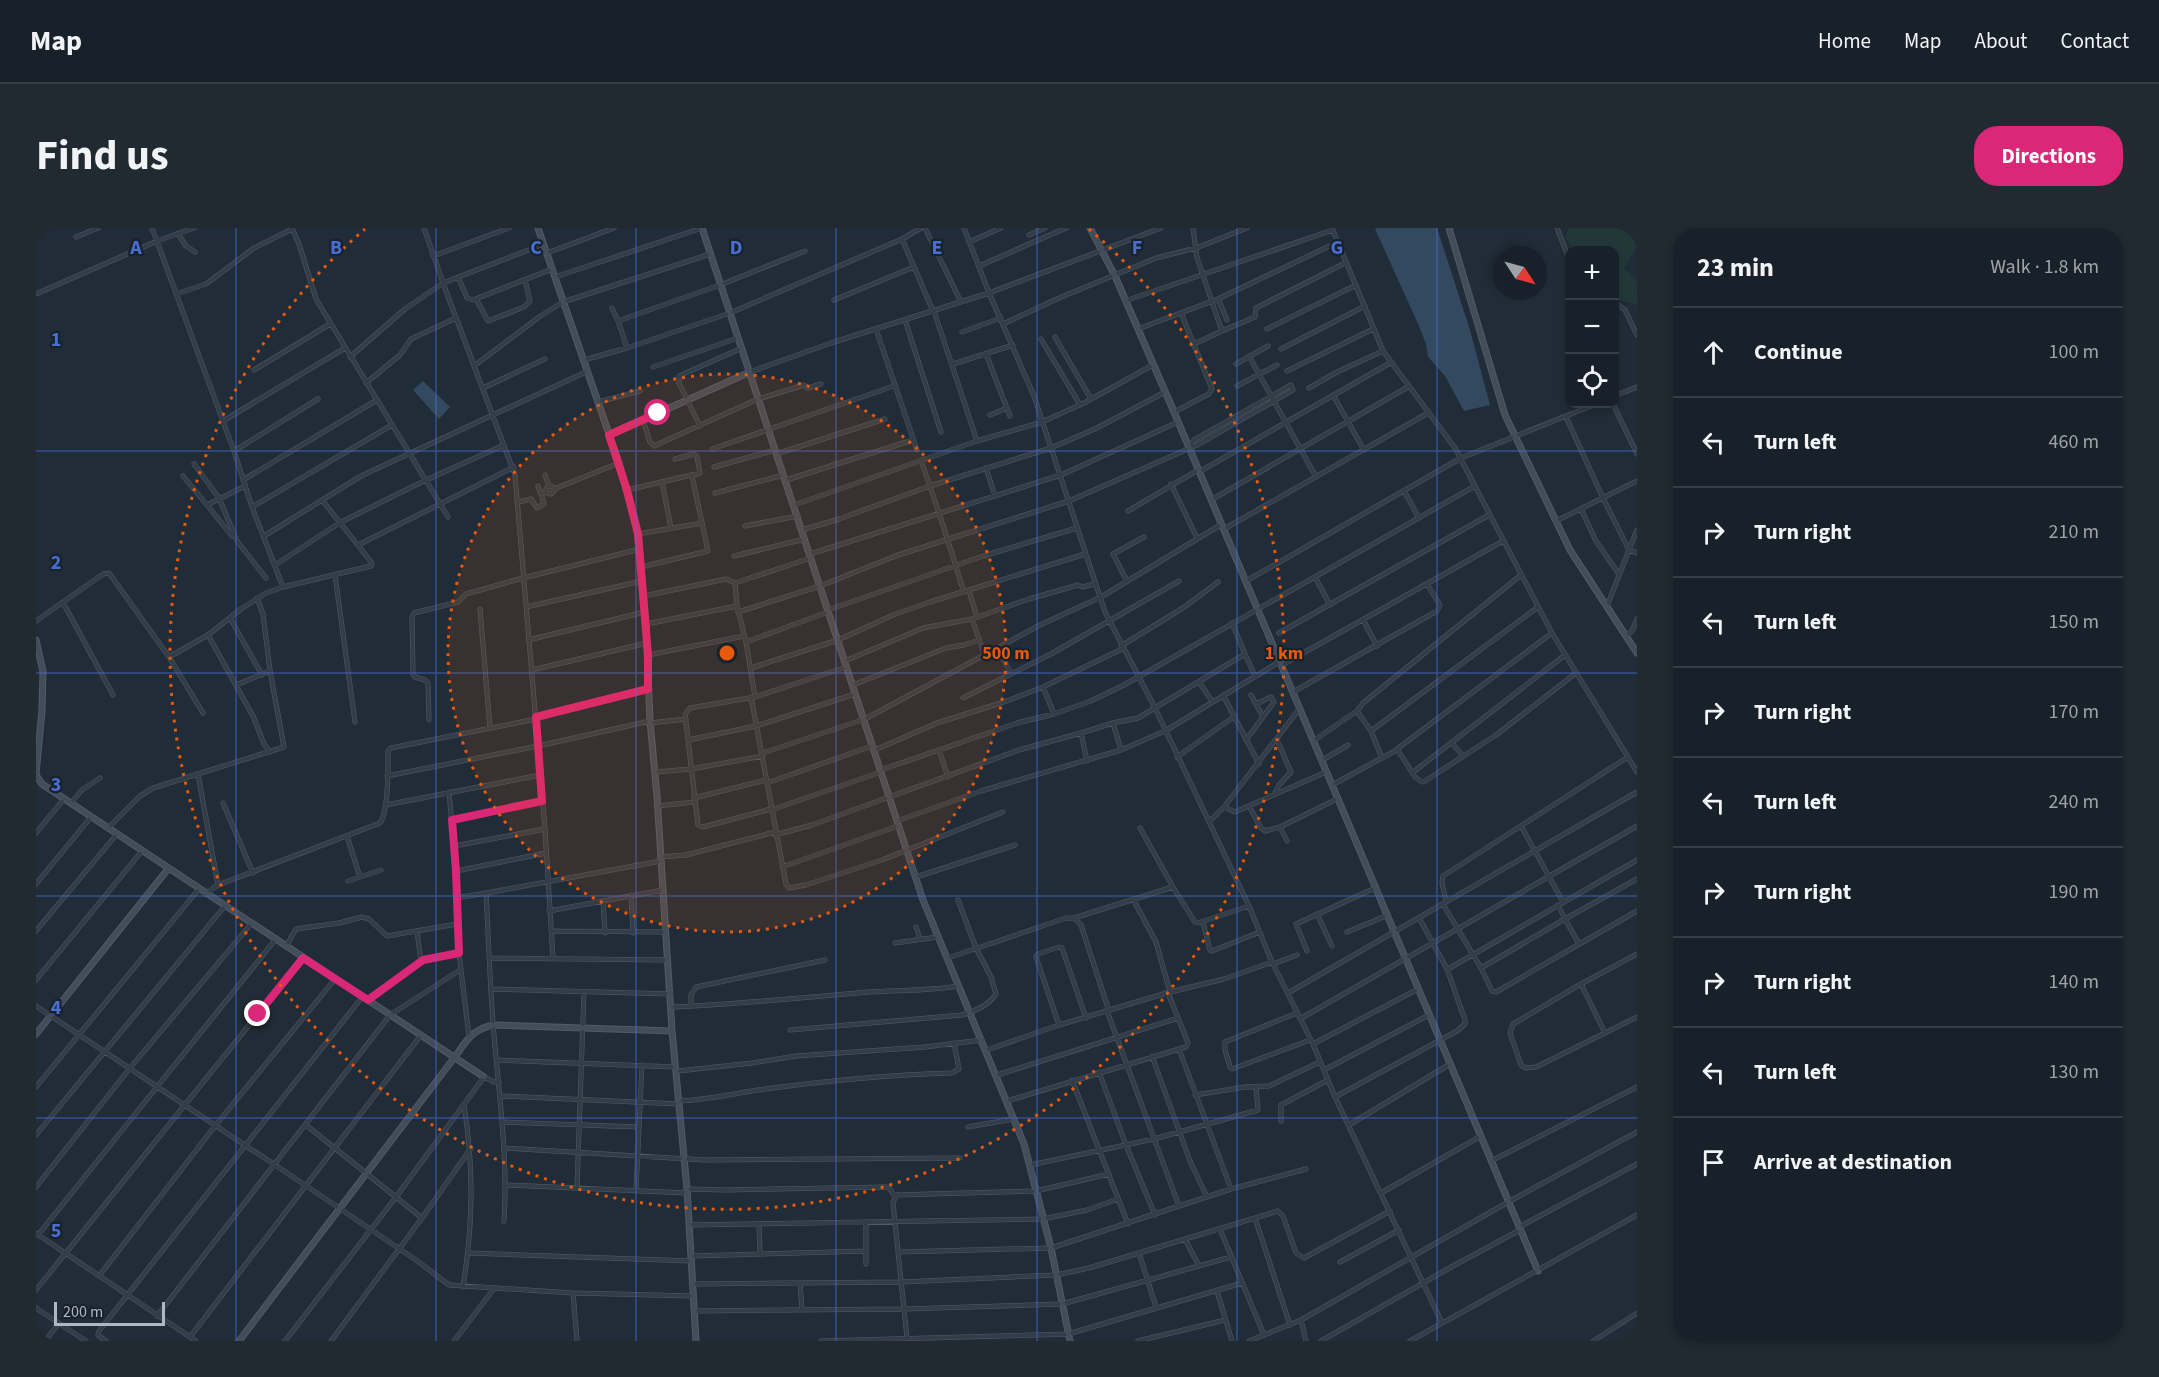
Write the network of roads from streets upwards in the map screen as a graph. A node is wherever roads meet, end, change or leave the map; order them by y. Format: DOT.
graph roads {
  1 [pos="98,228"];
  2 [pos="152,228"];
  3 [pos="194,228"];
  4 [pos="292,228"];
  5 [pos="509,228"];
  6 [pos="538,228"];
  7 [pos="614,228"];
  8 [pos="702,228"];
  9 [pos="921,228"];
  10 [pos="925,228"];
  11 [pos="964,228"];
  12 [pos="1001,228"];
  13 [pos="1046,228"];
  14 [pos="1066,228"];
  15 [pos="1090,228"];
  16 [pos="1161,228"];
  17 [pos="1193,228"];
  18 [pos="1247,228"];
  19 [pos="1449,228"];
  20 [pos="1557,228"];
  21 [pos="426,229"];
  22 [pos="1333,229"];
  23 [pos="177,234"];
  24 [pos="1029,235"];
  25 [pos="76,237"];
  26 [pos="902,239"];
  27 [pos="157,241"];
  28 [pos="969,242"];
  29 [pos="1338,242"];
  30 [pos="544,244"];
  31 [pos="1196,248"];
  32 [pos="1565,250"];
  33 [pos="805,251"];
  34 [pos="1102,251"];
  35 [pos="195,252"];
  36 [pos="547,253"];
  37 [pos="711,254"];
  38 [pos="433,256"];
  39 [pos="1345,263"];
  40 [pos="979,266"];
  41 [pos="914,267"];
  42 [pos="552,269"];
  43 [pos="1202,274"];
  44 [pos="1115,276"];
  45 [pos="458,277"];
  46 [pos="555,277"];
  47 [pos="525,280"];
  48 [pos="443,283"];
  49 [pos="720,285"];
  50 [pos="1356,285"];
  51 [pos="989,293"];
  52 [pos="36,294"];
  53 [pos="176,294"];
  54 [pos="476,299"];
  55 [pos="1218,299"];
  56 [pos="834,300"];
  57 [pos="1125,301"];
  58 [pos="563,302"];
  59 [pos="960,302"];
  60 [pos="1212,302"];
  61 [pos="1365,306"];
  62 [pos="1619,306"];
  63 [pos="612,308"];
  64 [pos="933,311"];
  65 [pos="730,313"];
  66 [pos="1181,313"];
  67 [pos="456,318"];
  68 [pos="1001,318"];
  69 [pos="905,320"];
  70 [pos="1227,320"];
  71 [pos="618,321"];
  72 [pos="330,324"];
  73 [pos="1003,324"];
  74 [pos="876,329"];
  75 [pos="1138,329"];
  76 [pos="1267,329"];
  77 [pos="1373,329"];
  78 [pos="1222,331"];
  79 [pos="963,332"];
  80 [pos="1637,335"];
  81 [pos="739,338"];
  82 [pos="1055,338"];
  83 [pos="1041,339"];
  84 [pos="1194,344"];
  85 [pos="1013,345"];
  86 [pos="1268,346"];
  87 [pos="345,348"];
  88 [pos="627,348"];
  89 [pos="743,348"];
  90 [pos="1281,349"];
  91 [pos="1383,351"];
  92 [pos="986,354"];
  93 [pos="1249,356"];
  94 [pos="350,357"];
  95 [pos="545,359"];
  96 [pos="584,360"];
  97 [pos="1236,363"];
  98 [pos="1390,363"];
  99 [pos="953,364"];
  100 [pos="1154,365"];
  101 [pos="1277,365"];
  102 [pos="474,366"];
  103 [pos="653,367"];
  104 [pos="254,370"];
  105 [pos="588,371"];
  106 [pos="1287,371"];
  107 [pos="750,372"];
  108 [pos="1259,374"];
  109 [pos="366,383"];
  110 [pos="821,384"];
  111 [pos="894,386"];
  112 [pos="1237,386"];
  113 [pos="1408,387"];
  114 [pos="1637,387"];
  115 [pos="483,388"];
  116 [pos="1309,388"];
  117 [pos="639,391"];
  118 [pos="1165,392"];
  119 [pos="1619,394"];
  120 [pos="1332,395"];
  121 [pos="1273,398"];
  122 [pos="318,399"];
  123 [pos="758,399"];
  124 [pos="1091,399"];
  125 [pos="376,400"];
  126 [pos="688,400"];
  127 [pos="598,402"];
  128 [pos="1080,405"];
  129 [pos="1007,408"];
  130 [pos="1587,408"];
  131 [pos="1615,408"];
  132 [pos="1174,412"];
  133 [pos="1428,413"];
  134 [pos="493,415"];
  135 [pos="990,415"];
  136 [pos="1010,416"];
  137 [pos="1566,417"];
  138 [pos="885,419"];
  139 [pos="644,420"];
  140 [pos="223,421"];
  141 [pos="1042,422"];
  142 [pos="1178,422"];
  143 [pos="1286,422"];
  144 [pos="1348,422"];
  145 [pos="392,425"];
  146 [pos="700,426"];
  147 [pos="769,428"];
  148 [pos="941,432"];
  149 [pos="609,435"];
  150 [pos="1514,435"];
  151 [pos="913,440"];
  152 [pos="977,441"];
  153 [pos="504,445"];
  154 [pos="1188,447"];
  155 [pos="1051,448"];
  156 [pos="712,449"];
  157 [pos="1301,449"];
  158 [pos="917,450"];
  159 [pos="1364,450"];
  160 [pos="234,451"];
  161 [pos="776,452"];
  162 [pos="410,454"];
  163 [pos="1637,454"];
  164 [pos="1461,458"];
  165 [pos="675,459"];
  166 [pos="921,461"];
  167 [pos="619,463"];
  168 [pos="194,464"];
  169 [pos="514,466"];
  170 [pos="714,467"];
  171 [pos="986,468"];
  172 [pos="1198,471"];
  173 [pos="545,474"];
  174 [pos="1061,475"];
  175 [pos="183,476"];
  176 [pos="692,476"];
  177 [pos="1316,477"];
  178 [pos="785,478"];
  179 [pos="243,480"];
  180 [pos="426,480"];
  181 [pos="662,482"];
  182 [pos="1637,482"];
  183 [pos="1172,484"];
  184 [pos="245,486"];
  185 [pos="538,486"];
  186 [pos="930,486"];
  187 [pos="1475,486"];
  188 [pos="550,488"];
  189 [pos="627,490"];
  190 [pos="1404,490"];
  191 [pos="715,493"];
  192 [pos="540,494"];
  193 [pos="995,497"];
  194 [pos="219,498"];
  195 [pos="1603,498"];
  196 [pos="322,500"];
  197 [pos="1211,500"];
  198 [pos="1069,501"];
  199 [pos="518,502"];
  200 [pos="439,504"];
  201 [pos="207,505"];
  202 [pos="794,505"];
  203 [pos="252,507"];
  204 [pos="1581,509"];
  205 [pos="1128,511"];
  206 [pos="937,513"];
  207 [pos="1489,515"];
  208 [pos="798,516"];
  209 [pos="448,517"];
  210 [pos="1419,518"];
  211 [pos="1556,521"];
  212 [pos="340,522"];
  213 [pos="702,523"];
  214 [pos="745,525"];
  215 [pos="1223,527"];
  216 [pos="671,528"];
  217 [pos="1077,528"];
  218 [pos="802,530"];
  219 [pos="1637,530"];
  220 [pos="638,534"];
  221 [pos="264,536"];
  222 [pos="1144,537"];
  223 [pos="805,538"];
  224 [pos="1197,538"];
  225 [pos="947,540"];
  226 [pos="237,541"];
  227 [pos="1503,541"];
  228 [pos="358,545"];
  229 [pos="640,549"];
  230 [pos="1629,550"];
  231 [pos="1637,553"];
  232 [pos="1085,554"];
  233 [pos="734,556"];
  234 [pos="811,556"];
  235 [pos="275,564"];
  236 [pos="956,566"];
  237 [pos="641,567"];
  238 [pos="1618,573"];
  239 [pos="335,575"];
  240 [pos="1521,576"];
  241 [pos="1315,577"];
  242 [pos="266,578"];
  243 [pos="523,578"];
  244 [pos="642,581"];
  245 [pos="1127,581"];
  246 [pos="1179,581"];
  247 [pos="1245,581"];
  248 [pos="1218,582"];
  249 [pos="735,583"];
  250 [pos="1094,584"];
  251 [pos="1427,584"];
  252 [pos="820,586"];
  253 [pos="283,587"];
  254 [pos="966,591"];
  255 [pos="644,596"];
  256 [pos="1101,597"];
  257 [pos="257,598"];
  258 [pos="62,603"];
  259 [pos="1330,605"];
  260 [pos="737,606"];
  261 [pos="526,607"];
  262 [pos="1538,607"];
  263 [pos="1607,607"];
  264 [pos="480,609"];
  265 [pos="1257,610"];
  266 [pos="829,611"];
  267 [pos="645,612"];
  268 [pos="738,612"];
  269 [pos="230,618"];
  270 [pos="975,618"];
  271 [pos="1637,619"];
  272 [pos="1363,620"];
  273 [pos="36,621"];
  274 [pos="1109,621"];
  275 [pos="1232,623"];
  276 [pos="646,624"];
  277 [pos="1279,633"];
  278 [pos="1552,633"];
  279 [pos="208,635"];
  280 [pos="744,636"];
  281 [pos="1626,636"];
  282 [pos="528,639"];
  283 [pos="36,640"];
  284 [pos="838,640"];
  285 [pos="979,640"];
  286 [pos="746,642"];
  287 [pos="647,643"];
  288 [pos="1377,645"];
  289 [pos="1122,647"];
  290 [pos="999,648"];
  291 [pos="1637,653"];
  292 [pos="1245,654"];
  293 [pos="648,655"];
  294 [pos="1565,655"];
  295 [pos="985,656"];
  296 [pos="169,657"];
  297 [pos="846,663"];
  298 [pos="1281,664"];
  299 [pos="751,668"];
  300 [pos="532,670"];
  301 [pos="270,671"];
  302 [pos="1576,673"];
  303 [pos="262,675"];
  304 [pos="1011,675"];
  305 [pos="1255,676"];
  306 [pos="1137,677"];
  307 [pos="39,682"];
  308 [pos="1198,682"];
  309 [pos="236,685"];
  310 [pos="853,685"];
  311 [pos="1043,687"];
  312 [pos="648,689"];
  313 [pos="1293,692"];
  314 [pos="856,694"];
  315 [pos="113,695"];
  316 [pos="1223,695"];
  317 [pos="1251,695"];
  318 [pos="753,697"];
  319 [pos="963,698"];
  320 [pos="1212,701"];
  321 [pos="1256,704"];
  322 [pos="1155,708"];
  323 [pos="1300,708"];
  324 [pos="1357,711"];
  325 [pos="203,713"];
  326 [pos="1054,714"];
  327 [pos="1235,716"];
  328 [pos="1263,717"];
  329 [pos="536,718"];
  330 [pos="686,719"];
  331 [pos="865,719"];
  332 [pos="429,720"];
  333 [pos="355,722"];
  334 [pos="650,722"];
  335 [pos="1113,723"];
  336 [pos="39,724"];
  337 [pos="756,726"];
  338 [pos="490,728"];
  339 [pos="1165,731"];
  340 [pos="1371,731"];
  341 [pos="1082,734"];
  342 [pos="38,737"];
  343 [pos="1277,739"];
  344 [pos="688,740"];
  345 [pos="1246,740"];
  346 [pos="1312,741"];
  347 [pos="1452,743"];
  348 [pos="1348,745"];
  349 [pos="538,746"];
  350 [pos="874,748"];
  351 [pos="1397,749"];
  352 [pos="939,750"];
  353 [pos="1121,750"];
  354 [pos="270,752"];
  355 [pos="763,755"];
  356 [pos="1178,757"];
  357 [pos="1463,757"];
  358 [pos="1628,757"];
  359 [pos="1382,758"];
  360 [pos="1087,761"];
  361 [pos="1321,761"];
  362 [pos="1259,764"];
  363 [pos="691,769"];
  364 [pos="882,771"];
  365 [pos="655,772"];
  366 [pos="1291,772"];
  367 [pos="1326,772"];
  368 [pos="1637,772"];
  369 [pos="1412,773"];
  370 [pos="198,774"];
  371 [pos="36,775"];
  372 [pos="540,775"];
  373 [pos="387,776"];
  374 [pos="948,777"];
  375 [pos="100,778"];
  376 [pos="766,782"];
  377 [pos="1296,784"];
  378 [pos="1331,785"];
  379 [pos="449,792"];
  380 [pos="1637,792"];
  381 [pos="1275,793"];
  382 [pos="890,798"];
  383 [pos="64,799"];
  384 [pos="694,800"];
  385 [pos="1337,800"];
  386 [pos="542,801"];
  387 [pos="71,803"];
  388 [pos="223,803"];
  389 [pos="387,805"];
  390 [pos="658,806"];
  391 [pos="1249,806"];
  392 [pos="1224,807"];
  393 [pos="771,810"];
  394 [pos="1003,812"];
  395 [pos="91,817"];
  396 [pos="452,820"];
  397 [pos="1209,822"];
  398 [pos="898,823"];
  399 [pos="1521,826"];
  400 [pos="1637,826"];
  401 [pos="1280,827"];
  402 [pos="108,828"];
  403 [pos="1140,828"];
  404 [pos="545,829"];
  405 [pos="36,833"];
  406 [pos="775,833"];
  407 [pos="117,834"];
  408 [pos="347,836"];
  409 [pos="1287,841"];
  410 [pos="1015,845"];
  411 [pos="454,846"];
  412 [pos="142,851"];
  413 [pos="907,851"];
  414 [pos="1535,851"];
  415 [pos="546,853"];
  416 [pos="661,859"];
  417 [pos="1637,860"];
  418 [pos="782,867"];
  419 [pos="168,869"];
  420 [pos="381,870"];
  421 [pos="456,871"];
  422 [pos="253,873"];
  423 [pos="1548,876"];
  424 [pos="360,877"];
  425 [pos="916,877"];
  426 [pos="1637,879"];
  427 [pos="348,881"];
  428 [pos="547,881"];
  429 [pos="36,884"];
  430 [pos="218,885"];
  431 [pos="1173,886"];
  432 [pos="1375,888"];
  433 [pos="198,890"];
  434 [pos="663,890"];
  435 [pos="205,894"];
  436 [pos="486,894"];
  437 [pos="631,896"];
  438 [pos="456,898"];
  439 [pos="1133,898"];
  440 [pos="958,900"];
  441 [pos="603,901"];
  442 [pos="1563,902"];
  443 [pos="1444,903"];
  444 [pos="1558,905"];
  445 [pos="1249,906"];
  446 [pos="224,907"];
  447 [pos="549,911"];
  448 [pos="1637,911"];
  449 [pos="1317,914"];
  450 [pos="1386,916"];
  451 [pos="1074,918"];
  452 [pos="1419,918"];
  453 [pos="1565,919"];
  454 [pos="1203,923"];
  455 [pos="251,924"];
  456 [pos="456,924"];
  457 [pos="916,927"];
  458 [pos="1458,928"];
  459 [pos="36,931"];
  460 [pos="417,931"];
  461 [pos="551,931"];
  462 [pos="667,932"];
  463 [pos="1260,932"];
  464 [pos="1347,932"];
  465 [pos="605,933"];
  466 [pos="633,933"];
  467 [pos="1394,934"];
  468 [pos="939,936"];
  469 [pos="920,939"];
  470 [pos="275,940"];
  471 [pos="895,943"];
  472 [pos="1434,943"];
  473 [pos="1580,944"];
  474 [pos="1332,946"];
  475 [pos="285,947"];
  476 [pos="976,948"];
  477 [pos="1307,951"];
  478 [pos="459,953"];
  479 [pos="1473,954"];
  480 [pos="1637,954"];
  481 [pos="1297,955"];
  482 [pos="303,958"];
  483 [pos="490,958"];
  484 [pos="553,958"];
  485 [pos="948,958"];
  486 [pos="669,960"];
  487 [pos="825,960"];
  488 [pos="1406,960"];
  489 [pos="421,962"];
  490 [pos="1273,963"];
  491 [pos="1481,968"];
  492 [pos="1448,969"];
  493 [pos="460,970"];
  494 [pos="335,979"];
  495 [pos="36,980"];
  496 [pos="1581,984"];
  497 [pos="960,986"];
  498 [pos="492,989"];
  499 [pos="1418,989"];
  500 [pos="584,991"];
  501 [pos="1169,993"];
  502 [pos="1288,993"];
  503 [pos="671,994"];
  504 [pos="365,998"];
  505 [pos="36,1006"];
  506 [pos="691,1006"];
  507 [pos="672,1007"];
  508 [pos="1108,1011"];
  509 [pos="971,1012"];
  510 [pos="1297,1013"];
  511 [pos="1430,1014"];
  512 [pos="390,1015"];
  513 [pos="51,1016"];
  514 [pos="1637,1017"];
  515 [pos="1086,1018"];
  516 [pos="1178,1018"];
  517 [pos="1300,1019"];
  518 [pos="494,1025"];
  519 [pos="1059,1025"];
  520 [pos="582,1028"];
  521 [pos="790,1030"];
  522 [pos="672,1031"];
  523 [pos="1605,1033"];
  524 [pos="36,1034"];
  525 [pos="78,1035"];
  526 [pos="421,1035"];
  527 [pos="1117,1037"];
  528 [pos="469,1038"];
  529 [pos="982,1040"];
  530 [pos="1439,1040"];
  531 [pos="1312,1042"];
  532 [pos="954,1043"];
  533 [pos="1179,1049"];
  534 [pos="104,1050"];
  535 [pos="987,1050"];
  536 [pos="1152,1056"];
  537 [pos="454,1058"];
  538 [pos="496,1060"];
  539 [pos="580,1062"];
  540 [pos="1320,1062"];
  541 [pos="1127,1063"];
  542 [pos="1451,1064"];
  543 [pos="642,1065"];
  544 [pos="130,1068"];
  545 [pos="677,1069"];
  546 [pos="1324,1070"];
  547 [pos="1099,1072"];
  548 [pos="996,1075"];
  549 [pos="484,1077"];
  550 [pos="1072,1080"];
  551 [pos="1328,1080"];
  552 [pos="499,1082"];
  553 [pos="156,1086"];
  554 [pos="36,1087"];
  555 [pos="1256,1087"];
  556 [pos="1637,1087"];
  557 [pos="1195,1095"];
  558 [pos="501,1096"];
  559 [pos="1335,1097"];
  560 [pos="580,1100"];
  561 [pos="640,1101"];
  562 [pos="1007,1101"];
  563 [pos="680,1102"];
  564 [pos="184,1105"];
  565 [pos="464,1105"];
  566 [pos="1014,1119"];
  567 [pos="1281,1121"];
  568 [pos="502,1122"];
  569 [pos="579,1124"];
  570 [pos="1205,1124"];
  571 [pos="306,1125"];
  572 [pos="1349,1125"];
  573 [pos="215,1126"];
  574 [pos="638,1127"];
  575 [pos="968,1127"];
  576 [pos="1179,1132"];
  577 [pos="1637,1132"];
  578 [pos="36,1135"];
  579 [pos="1482,1136"];
  580 [pos="1154,1139"];
  581 [pos="1126,1145"];
  582 [pos="246,1146"];
  583 [pos="334,1148"];
  584 [pos="471,1148"];
  585 [pos="504,1148"];
  586 [pos="1099,1151"];
  587 [pos="578,1154"];
  588 [pos="638,1155"];
  589 [pos="684,1158"];
  590 [pos="960,1158"];
  591 [pos="1493,1160"];
  592 [pos="1637,1164"];
  593 [pos="1029,1165"];
  594 [pos="274,1166"];
  595 [pos="1306,1169"];
  596 [pos="366,1173"];
  597 [pos="1109,1174"];
  598 [pos="305,1185"];
  599 [pos="506,1185"];
  600 [pos="36,1187"];
  601 [pos="577,1188"];
  602 [pos="1231,1189"];
  603 [pos="636,1190"];
  604 [pos="687,1191"];
  605 [pos="1036,1191"];
  606 [pos="1382,1192"];
  607 [pos="396,1197"];
  608 [pos="895,1197"];
  609 [pos="1207,1197"];
  610 [pos="1118,1199"];
  611 [pos="1510,1201"];
  612 [pos="1179,1206"];
  613 [pos="339,1208"];
  614 [pos="1390,1211"];
  615 [pos="1155,1215"];
  616 [pos="1637,1215"];
  617 [pos="422,1218"];
  618 [pos="1255,1218"];
  619 [pos="1043,1219"];
  620 [pos="504,1221"];
  621 [pos="895,1222"];
  622 [pos="866,1223"];
  623 [pos="759,1224"];
  624 [pos="1128,1224"];
  625 [pos="689,1225"];
  626 [pos="1520,1228"];
  627 [pos="370,1229"];
  628 [pos="1220,1229"];
  629 [pos="1399,1230"];
  630 [pos="37,1234"];
  631 [pos="1185,1239"];
  632 [pos="1051,1248"];
  633 [pos="399,1249"];
  634 [pos="866,1251"];
  635 [pos="898,1252"];
  636 [pos="468,1253"];
  637 [pos="1139,1253"];
  638 [pos="66,1254"];
  639 [pos="760,1254"];
  640 [pos="1232,1257"];
  641 [pos="1411,1257"];
  642 [pos="691,1258"];
  643 [pos="1340,1262"];
  644 [pos="866,1264"];
  645 [pos="1198,1266"];
  646 [pos="1538,1271"];
  647 [pos="1056,1275"];
  648 [pos="99,1276"];
  649 [pos="1148,1281"];
  650 [pos="902,1282"];
  651 [pos="800,1283"];
  652 [pos="1242,1283"];
  653 [pos="1422,1283"];
  654 [pos="693,1284"];
  655 [pos="463,1287"];
  656 [pos="493,1289"];
  657 [pos="36,1290"];
  658 [pos="1216,1291"];
  659 [pos="573,1293"];
  660 [pos="128,1295"];
  661 [pos="693,1296"];
  662 [pos="1062,1304"];
  663 [pos="1156,1307"];
  664 [pos="36,1308"];
  665 [pos="904,1309"];
  666 [pos="802,1310"];
  667 [pos="694,1311"];
  668 [pos="1637,1313"];
  669 [pos="158,1316"];
  670 [pos="1225,1320"];
  671 [pos="1301,1320"];
  672 [pos="59,1323"];
  673 [pos="1442,1323"];
  674 [pos="1290,1325"];
  675 [pos="1068,1334"];
  676 [pos="1264,1335"];
  677 [pos="190,1337"];
  678 [pos="907,1338"];
  679 [pos="45,1341"];
  680 [pos="86,1341"];
  681 [pos="106,1341"];
  682 [pos="195,1341"];
  683 [pos="239,1341"];
  684 [pos="285,1341"];
  685 [pos="331,1341"];
  686 [pos="454,1341"];
  687 [pos="577,1341"];
  688 [pos="696,1341"];
  689 [pos="821,1341"];
  690 [pos="1070,1341"];
  691 [pos="1138,1341"];
  692 [pos="1232,1341"];
  693 [pos="1248,1341"];
  694 [pos="1306,1341"];
  695 [pos="1321,1341"];
  696 [pos="1410,1341"];
  697 [pos="1593,1341"];
  1 -- 25 [label="street"];
  2 -- 27 [label="street"];
  3 -- 23 [label="street"];
  4 -- 53 [label="street"];
  4 -- 72 [label="street"];
  5 -- 38 [label="street"];
  6 -- 30 [label="street"];
  7 -- 36 [label="street"];
  8 -- 37 [label="street"];
  8 -- 46 [label="street"];
  9 -- 26 [label="street"];
  10 -- 59 [label="street"];
  11 -- 28 [label="street"];
  12 -- 28 [label="street"];
  13 -- 24 [label="street"];
  14 -- 40 [label="street"];
  15 -- 34 [label="street"];
  16 -- 34 [label="street"];
  17 -- 31 [label="street"];
  18 -- 31 [label="street"];
  19 -- 150 [label="street"];
  20 -- 32 [label="street"];
  21 -- 38 [label="street"];
  22 -- 29 [label="street"];
  22 -- 43 [label="street"];
  23 -- 27 [label="street"];
  23 -- 35 [label="street"];
  26 -- 41 [label="street"];
  26 -- 65 [label="street"];
  27 -- 52 [label="street"];
  27 -- 53 [label="street"];
  28 -- 40 [label="street"];
  29 -- 39 [label="street"];
  29 -- 55 [label="street"];
  30 -- 36 [label="street"];
  30 -- 45 [label="street"];
  31 -- 43 [label="street"];
  31 -- 44 [label="street"];
  33 -- 49 [label="street"];
  34 -- 44 [label="street"];
  34 -- 51 [label="street"];
  36 -- 42 [label="street"];
  37 -- 49 [label="street"];
  37 -- 58 [label="street"];
  38 -- 48 [label="street"];
  39 -- 50 [label="street"];
  39 -- 78 [label="street"];
  40 -- 51 [label="street"];
  41 -- 56 [label="street"];
  41 -- 64 [label="street"];
  42 -- 46 [label="street"];
  42 -- 47 [label="street"];
  43 -- 57 [label="street"];
  43 -- 60 [label="street"];
  44 -- 57 [label="street"];
  44 -- 73 [label="street"];
  45 -- 48 [label="street"];
  45 -- 54 [label="street"];
  46 -- 58 [label="street"];
  47 -- 54 [label="street"];
  47 -- 54 [label="street"];
  48 -- 67 [label="street"];
  48 -- 94 [label="street"];
  49 -- 65 [label="street"];
  49 -- 71 [label="street"];
  50 -- 61 [label="street"];
  50 -- 76 [label="street"];
  51 -- 59 [label="street"];
  51 -- 68 [label="street"];
  53 -- 140 [label="street"];
  55 -- 60 [label="street"];
  55 -- 70 [label="street"];
  57 -- 75 [label="street"];
  58 -- 96 [label="street"];
  58 -- 102 [label="street"];
  59 -- 64 [label="street"];
  60 -- 66 [label="street"];
  60 -- 78 [label="street"];
  61 -- 77 [label="street"];
  61 -- 90 [label="street"];
  62 -- 80 [label="street"];
  63 -- 71 [label="street"];
  64 -- 69 [label="street"];
  64 -- 99 [label="street"];
  65 -- 81 [label="street"];
  65 -- 88 [label="street"];
  66 -- 75 [label="street"];
  66 -- 84 [label="street"];
  67 -- 102 [label="street"];
  67 -- 109 [label="street"];
  68 -- 73 [label="street"];
  68 -- 79 [label="street"];
  69 -- 74 [label="street"];
  69 -- 148 [label="street"];
  71 -- 88 [label="street"];
  72 -- 87 [label="street"];
  72 -- 104 [label="street"];
  73 -- 85 [label="street"];
  74 -- 107 [label="street"];
  74 -- 111 [label="street"];
  75 -- 100 [label="street"];
  77 -- 91 [label="street"];
  77 -- 106 [label="street"];
  78 -- 84 [label="street"];
  81 -- 89 [label="street"];
  81 -- 103 [label="street"];
  82 -- 124 [label="street"];
  83 -- 128 [label="street"];
  84 -- 132 [label="street"];
  85 -- 92 [label="street"];
  85 -- 141 [label="street"];
  86 -- 93 [label="street"];
  87 -- 94 [label="street"];
  87 -- 140 [label="street"];
  88 -- 96 [label="street"];
  89 -- 107 [label="street"];
  89 -- 126 [label="street"];
  91 -- 98 [label="street"];
  91 -- 116 [label="street"];
  92 -- 99 [label="street"];
  92 -- 129 [label="street"];
  93 -- 97 [label="street"];
  93 -- 108 [label="street"];
  94 -- 109 [label="street"];
  95 -- 115 [label="street"];
  96 -- 105 [label="street"];
  98 -- 113 [label="street"];
  98 -- 120 [label="street"];
  99 -- 152 [label="street"];
  100 -- 118 [label="street"];
  100 -- 124 [label="street"];
  101 -- 108 [label="street"];
  102 -- 115 [label="street"];
  105 -- 127 [label="street"];
  105 -- 134 [label="street"];
  107 -- 123 [label="street"];
  107 -- 126 [label="street"];
  108 -- 112 [label="street"];
  108 -- 121 [label="street"];
  109 -- 125 [label="street"];
  110 -- 123 [label="street"];
  111 -- 147 [label="street"];
  111 -- 151 [label="street"];
  113 -- 133 [label="street"];
  113 -- 144 [label="street"];
  114 -- 119 [label="street"];
  115 -- 134 [label="street"];
  117 -- 127 [label="street"];
  118 -- 132 [label="street"];
  118 -- 155 [label="street"];
  120 -- 143 [label="street"];
  120 -- 144 [label="street"];
  121 -- 121 [label="street"];
  121 -- 143 [label="street"];
  121 -- 154 [label="street"];
  122 -- 160 [label="street"];
  123 -- 146 [label="street"];
  123 -- 147 [label="street"];
  124 -- 128 [label="street"];
  125 -- 145 [label="street"];
  125 -- 179 [label="street"];
  126 -- 139 [label="street"];
  126 -- 146 [label="street"];
  127 -- 149 [label="street"];
  128 -- 141 [label="street"];
  129 -- 135 [label="street"];
  129 -- 136 [label="street"];
  130 -- 137 [label="street"];
  131 -- 163 [label="street"];
  132 -- 142 [label="street"];
  133 -- 159 [label="street"];
  133 -- 164 [label="street"];
  134 -- 153 [label="street"];
  134 -- 162 [label="street"];
  137 -- 150 [label="street"];
  137 -- 195 [label="street"];
  138 -- 161 [label="street"];
  139 -- 146 [label="street"];
  139 -- 149 [label="street"];
  140 -- 160 [label="street"];
  141 -- 152 [label="street"];
  141 -- 155 [label="street"];
  142 -- 154 [label="street"];
  142 -- 174 [label="street"];
  143 -- 157 [label="street"];
  143 -- 172 [label="street"];
  144 -- 157 [label="street"];
  144 -- 159 [label="street"];
  145 -- 162 [label="street"];
  145 -- 203 [label="street"];
  147 -- 156 [label="street"];
  147 -- 161 [label="street"];
  149 -- 167 [label="street"];
  150 -- 164 [label="street"];
  150 -- 211 [label="street"];
  151 -- 158 [label="street"];
  151 -- 178 [label="street"];
  152 -- 166 [label="street"];
  153 -- 169 [label="street"];
  153 -- 180 [label="street"];
  154 -- 172 [label="street"];
  154 -- 198 [label="street"];
  155 -- 171 [label="street"];
  155 -- 174 [label="street"];
  157 -- 177 [label="street"];
  157 -- 197 [label="street"];
  159 -- 177 [label="street"];
  160 -- 179 [label="street"];
  161 -- 170 [label="street"];
  161 -- 178 [label="street"];
  162 -- 180 [label="street"];
  162 -- 196 [label="street"];
  164 -- 187 [label="street"];
  164 -- 190 [label="street"];
  165 -- 176 [label="street"];
  166 -- 186 [label="street"];
  166 -- 202 [label="street"];
  167 -- 188 [label="street"];
  167 -- 189 [label="street"];
  168 -- 194 [label="street"];
  169 -- 199 [label="street"];
  169 -- 200 [label="street"];
  171 -- 186 [label="street"];
  171 -- 193 [label="street"];
  172 -- 183 [label="street"];
  172 -- 197 [label="street"];
  173 -- 188 [label="street"];
  174 -- 193 [label="street"];
  174 -- 198 [label="street"];
  175 -- 201 [label="street"];
  176 -- 181 [label="street"];
  176 -- 213 [label="street"];
  177 -- 215 [label="street"];
  178 -- 191 [label="street"];
  178 -- 202 [label="street"];
  179 -- 184 [label="street"];
  180 -- 200 [label="street"];
  180 -- 212 [label="street"];
  181 -- 189 [label="street"];
  181 -- 216 [label="street"];
  182 -- 195 [label="street"];
  183 -- 205 [label="street"];
  183 -- 224 [label="street"];
  184 -- 194 [label="street"];
  184 -- 203 [label="street"];
  185 -- 192 [label="street"];
  186 -- 206 [label="street"];
  186 -- 218 [label="street"];
  187 -- 207 [label="street"];
  187 -- 210 [label="street"];
  188 -- 192 [label="street"];
  189 -- 220 [label="street"];
  190 -- 210 [label="street"];
  190 -- 247 [label="street"];
  192 -- 199 [label="street"];
  193 -- 206 [label="street"];
  194 -- 201 [label="street"];
  194 -- 226 [label="street"];
  195 -- 204 [label="street"];
  195 -- 230 [label="street"];
  196 -- 212 [label="street"];
  196 -- 221 [label="street"];
  197 -- 215 [label="street"];
  198 -- 217 [label="street"];
  198 -- 225 [label="street"];
  199 -- 243 [label="street"];
  200 -- 209 [label="street"];
  200 -- 228 [label="street"];
  201 -- 226 [label="street"];
  202 -- 208 [label="street"];
  203 -- 221 [label="street"];
  204 -- 211 [label="street"];
  204 -- 238 [label="street"];
  206 -- 225 [label="street"];
  206 -- 234 [label="street"];
  207 -- 227 [label="street"];
  207 -- 259 [label="street"];
  208 -- 214 [label="street"];
  208 -- 218 [label="street"];
  210 -- 241 [label="street"];
  211 -- 263 [label="street"];
  212 -- 228 [label="street"];
  212 -- 235 [label="street"];
  213 -- 216 [label="street"];
  213 -- 237 [label="street"];
  215 -- 224 [label="street"];
  215 -- 247 [label="street"];
  216 -- 220 [label="street"];
  217 -- 232 [label="street"];
  217 -- 236 [label="street"];
  218 -- 223 [label="street"];
  219 -- 230 [label="street"];
  220 -- 229 [label="street"];
  221 -- 235 [label="street"];
  222 -- 245 [label="street"];
  223 -- 233 [label="street"];
  223 -- 234 [label="street"];
  224 -- 245 [label="street"];
  225 -- 236 [label="street"];
  225 -- 252 [label="street"];
  226 -- 242 [label="street"];
  227 -- 240 [label="street"];
  227 -- 251 [label="street"];
  228 -- 239 [label="street"];
  229 -- 237 [label="street"];
  229 -- 243 [label="street"];
  230 -- 231 [label="street"];
  230 -- 238 [label="street"];
  232 -- 250 [label="street"];
  232 -- 254 [label="street"];
  234 -- 249 [label="street"];
  234 -- 252 [label="street"];
  235 -- 253 [label="street"];
  236 -- 254 [label="street"];
  236 -- 266 [label="street"];
  237 -- 244 [label="street"];
  238 -- 263 [label="street"];
  239 -- 253 [label="street"];
  239 -- 333 [label="street"];
  240 -- 262 [label="street"];
  240 -- 324 [label="street"];
  241 -- 259 [label="street"];
  241 -- 265 [label="street"];
  243 -- 261 [label="street"];
  243 -- 332 [label="street"];
  244 -- 255 [label="street"];
  244 -- 261 [label="street"];
  245 -- 256 [label="street"];
  246 -- 274 [label="street"];
  247 -- 265 [label="street"];
  248 -- 289 [label="street"];
  249 -- 255 [label="street"];
  249 -- 260 [label="street"];
  250 -- 256 [label="street"];
  250 -- 270 [label="street"];
  251 -- 272 [label="street"];
  251 -- 288 [label="street"];
  252 -- 266 [label="street"];
  252 -- 268 [label="street"];
  253 -- 257 [label="street"];
  254 -- 270 [label="street"];
  254 -- 284 [label="street"];
  255 -- 267 [label="street"];
  256 -- 274 [label="street"];
  256 -- 290 [label="street"];
  257 -- 269 [label="street"];
  257 -- 301 [label="street"];
  258 -- 273 [label="street"];
  258 -- 296 [label="street"];
  258 -- 315 [label="street"];
  259 -- 277 [label="street"];
  260 -- 268 [label="street"];
  260 -- 276 [label="street"];
  261 -- 282 [label="street"];
  262 -- 278 [label="street"];
  262 -- 340 [label="street"];
  263 -- 281 [label="street"];
  264 -- 338 [label="street"];
  265 -- 275 [label="street"];
  265 -- 298 [label="street"];
  266 -- 284 [label="street"];
  266 -- 286 [label="street"];
  267 -- 276 [label="street"];
  267 -- 282 [label="street"];
  268 -- 280 [label="street"];
  269 -- 279 [label="street"];
  269 -- 303 [label="street"];
  270 -- 285 [label="street"];
  270 -- 297 [label="street"];
  271 -- 281 [label="street"];
  272 -- 288 [label="street"];
  272 -- 298 [label="street"];
  274 -- 289 [label="street"];
  274 -- 304 [label="street"];
  275 -- 292 [label="street"];
  275 -- 306 [label="street"];
  276 -- 287 [label="street"];
  278 -- 294 [label="street"];
  278 -- 351 [label="street"];
  279 -- 296 [label="street"];
  279 -- 309 [label="street"];
  280 -- 286 [label="street"];
  280 -- 293 [label="street"];
  281 -- 291 [label="street"];
  282 -- 300 [label="street"];
  283 -- 307 [label="street"];
  284 -- 297 [label="street"];
  284 -- 299 [label="street"];
  285 -- 295 [label="street"];
  285 -- 310 [label="street"];
  286 -- 299 [label="street"];
  287 -- 293 [label="street"];
  287 -- 300 [label="street"];
  288 -- 313 [label="street"];
  289 -- 306 [label="street"];
  289 -- 311 [label="street"];
  290 -- 295 [label="street"];
  290 -- 304 [label="street"];
  292 -- 305 [label="street"];
  292 -- 308 [label="street"];
  293 -- 312 [label="street"];
  294 -- 302 [label="street"];
  294 -- 347 [label="street"];
  295 -- 331 [label="street"];
  296 -- 325 [label="street"];
  297 -- 310 [label="street"];
  297 -- 318 [label="street"];
  298 -- 305 [label="street"];
  298 -- 313 [label="street"];
  299 -- 318 [label="street"];
  300 -- 329 [label="street"];
  301 -- 303 [label="street"];
  301 -- 354 [label="street"];
  302 -- 357 [label="street"];
  302 -- 358 [label="street"];
  303 -- 309 [label="street"];
  304 -- 319 [label="street"];
  305 -- 316 [label="street"];
  306 -- 322 [label="street"];
  306 -- 326 [label="street"];
  307 -- 336 [label="street"];
  308 -- 320 [label="street"];
  308 -- 322 [label="street"];
  309 -- 354 [label="street"];
  310 -- 314 [label="street"];
  311 -- 326 [label="street"];
  311 -- 350 [label="street"];
  312 -- 329 [label="street"];
  312 -- 334 [label="street"];
  313 -- 323 [label="street"];
  314 -- 331 [label="street"];
  314 -- 337 [label="street"];
  316 -- 320 [label="street"];
  316 -- 327 [label="street"];
  317 -- 321 [label="street"];
  318 -- 330 [label="street"];
  318 -- 337 [label="street"];
  320 -- 339 [label="street"];
  321 -- 328 [label="street"];
  321 -- 328 [label="street"];
  322 -- 335 [label="street"];
  322 -- 339 [label="street"];
  323 -- 343 [label="street"];
  323 -- 346 [label="street"];
  324 -- 340 [label="street"];
  324 -- 346 [label="street"];
  326 -- 352 [label="street"];
  327 -- 345 [label="street"];
  327 -- 356 [label="street"];
  328 -- 345 [label="street"];
  329 -- 338 [label="street"];
  329 -- 349 [label="street"];
  330 -- 334 [label="street"];
  330 -- 344 [label="street"];
  331 -- 350 [label="street"];
  331 -- 355 [label="street"];
  334 -- 349 [label="street"];
  334 -- 365 [label="street"];
  335 -- 341 [label="street"];
  335 -- 353 [label="street"];
  336 -- 342 [label="street"];
  337 -- 344 [label="street"];
  337 -- 355 [label="street"];
  338 -- 373 [label="street"];
  339 -- 353 [label="street"];
  339 -- 356 [label="street"];
  340 -- 359 [label="street"];
  341 -- 360 [label="street"];
  341 -- 374 [label="street"];
  342 -- 371 [label="street"];
  343 -- 362 [label="street"];
  343 -- 366 [label="street"];
  344 -- 363 [label="street"];
  345 -- 362 [label="street"];
  346 -- 361 [label="street"];
  347 -- 357 [label="street"];
  347 -- 369 [label="street"];
  348 -- 361 [label="street"];
  349 -- 372 [label="street"];
  349 -- 373 [label="street"];
  350 -- 364 [label="street"];
  350 -- 376 [label="street"];
  351 -- 359 [label="street"];
  351 -- 369 [label="street"];
  352 -- 364 [label="street"];
  352 -- 374 [label="street"];
  353 -- 360 [label="street"];
  354 -- 370 [label="street"];
  355 -- 363 [label="street"];
  355 -- 376 [label="street"];
  356 -- 397 [label="street"];
  357 -- 369 [label="street"];
  358 -- 368 [label="street"];
  358 -- 399 [label="street"];
  359 -- 378 [label="street"];
  360 -- 398 [label="street"];
  361 -- 367 [label="street"];
  362 -- 392 [label="street"];
  363 -- 365 [label="street"];
  363 -- 384 [label="street"];
  364 -- 382 [label="street"];
  364 -- 393 [label="street"];
  365 -- 390 [label="street"];
  366 -- 377 [label="street"];
  366 -- 381 [label="street"];
  367 -- 377 [label="street"];
  367 -- 378 [label="street"];
  370 -- 402 [label="street"];
  370 -- 430 [label="street"];
  371 -- 383 [label="street"];
  372 -- 379 [label="street"];
  372 -- 386 [label="street"];
  373 -- 389 [label="street"];
  374 -- 382 [label="street"];
  375 -- 387 [label="street"];
  376 -- 384 [label="street"];
  376 -- 393 [label="street"];
  377 -- 381 [label="street"];
  378 -- 385 [label="street"];
  379 -- 389 [label="street"];
  379 -- 396 [label="street"];
  380 -- 414 [label="street"];
  381 -- 391 [label="street"];
  382 -- 398 [label="street"];
  382 -- 406 [label="street"];
  383 -- 387 [label="street"];
  383 -- 405 [label="street"];
  384 -- 390 [label="street"];
  384 -- 393 [label="street"];
  385 -- 401 [label="street"];
  385 -- 432 [label="street"];
  386 -- 396 [label="street"];
  386 -- 404 [label="street"];
  387 -- 395 [label="street"];
  388 -- 422 [label="street"];
  389 -- 408 [label="street"];
  390 -- 416 [label="street"];
  391 -- 392 [label="street"];
  391 -- 401 [label="street"];
  392 -- 397 [label="street"];
  393 -- 406 [label="street"];
  394 -- 413 [label="street"];
  395 -- 402 [label="street"];
  395 -- 429 [label="street"];
  396 -- 411 [label="street"];
  397 -- 445 [label="street"];
  398 -- 413 [label="street"];
  398 -- 418 [label="street"];
  399 -- 414 [label="street"];
  399 -- 443 [label="street"];
  400 -- 423 [label="street"];
  401 -- 409 [label="street"];
  402 -- 407 [label="street"];
  403 -- 431 [label="street"];
  404 -- 411 [label="street"];
  404 -- 415 [label="street"];
  406 -- 416 [label="street"];
  406 -- 418 [label="street"];
  407 -- 412 [label="street"];
  407 -- 459 [label="street"];
  408 -- 422 [label="street"];
  408 -- 424 [label="street"];
  410 -- 425 [label="street"];
  411 -- 421 [label="street"];
  412 -- 419 [label="street"];
  412 -- 495 [label="street"];
  413 -- 418 [label="street"];
  413 -- 425 [label="street"];
  414 -- 423 [label="street"];
  414 -- 443 [label="street"];
  415 -- 421 [label="street"];
  415 -- 428 [label="street"];
  416 -- 428 [label="street"];
  416 -- 434 [label="street"];
  417 -- 442 [label="street"];
  419 -- 433 [label="street"];
  419 -- 513 [label="street"];
  420 -- 424 [label="street"];
  421 -- 438 [label="street"];
  422 -- 430 [label="street"];
  423 -- 442 [label="street"];
  423 -- 458 [label="street"];
  424 -- 427 [label="street"];
  425 -- 468 [label="street"];
  426 -- 453 [label="street"];
  428 -- 436 [label="street"];
  428 -- 447 [label="street"];
  430 -- 435 [label="street"];
  431 -- 439 [label="street"];
  431 -- 454 [label="street"];
  432 -- 449 [label="street"];
  432 -- 450 [label="street"];
  433 -- 435 [label="street"];
  433 -- 525 [label="street"];
  434 -- 437 [label="street"];
  434 -- 462 [label="street"];
  435 -- 446 [label="street"];
  436 -- 438 [label="street"];
  436 -- 483 [label="street"];
  437 -- 441 [label="street"];
  437 -- 466 [label="street"];
  438 -- 456 [label="street"];
  439 -- 451 [label="street"];
  439 -- 501 [label="street"];
  440 -- 476 [label="street"];
  441 -- 447 [label="street"];
  441 -- 465 [label="street"];
  442 -- 444 [label="street"];
  443 -- 452 [label="street"];
  443 -- 458 [label="street"];
  444 -- 453 [label="street"];
  444 -- 479 [label="street"];
  445 -- 454 [label="street"];
  445 -- 463 [label="street"];
  446 -- 455 [label="street"];
  446 -- 534 [label="street"];
  447 -- 461 [label="street"];
  448 -- 473 [label="street"];
  449 -- 474 [label="street"];
  449 -- 477 [label="street"];
  450 -- 464 [label="street"];
  450 -- 467 [label="street"];
  451 -- 476 [label="street"];
  451 -- 508 [label="street"];
  452 -- 467 [label="street"];
  452 -- 472 [label="street"];
  453 -- 473 [label="street"];
  453 -- 491 [label="street"];
  454 -- 463 [label="street"];
  455 -- 470 [label="street"];
  455 -- 544 [label="street"];
  456 -- 460 [label="street"];
  456 -- 478 [label="street"];
  457 -- 469 [label="street"];
  458 -- 472 [label="street"];
  458 -- 479 [label="street"];
  460 -- 475 [label="street"];
  460 -- 489 [label="street"];
  461 -- 465 [label="street"];
  461 -- 484 [label="street"];
  462 -- 466 [label="street"];
  462 -- 486 [label="street"];
  463 -- 490 [label="street"];
  465 -- 466 [label="street"];
  467 -- 488 [label="street"];
  467 -- 502 [label="street"];
  468 -- 469 [label="street"];
  468 -- 485 [label="street"];
  469 -- 471 [label="street"];
  470 -- 475 [label="street"];
  470 -- 553 [label="street"];
  472 -- 488 [label="street"];
  472 -- 492 [label="street"];
  473 -- 491 [label="street"];
  475 -- 482 [label="street"];
  476 -- 485 [label="street"];
  476 -- 509 [label="street"];
  478 -- 489 [label="street"];
  478 -- 493 [label="street"];
  479 -- 491 [label="street"];
  479 -- 492 [label="street"];
  480 -- 496 [label="street"];
  481 -- 490 [label="street"];
  482 -- 494 [label="street"];
  482 -- 564 [label="street"];
  483 -- 484 [label="street"];
  483 -- 498 [label="street"];
  484 -- 486 [label="street"];
  485 -- 497 [label="street"];
  486 -- 503 [label="street"];
  487 -- 506 [label="street"];
  488 -- 499 [label="street"];
  488 -- 517 [label="street"];
  489 -- 504 [label="street"];
  490 -- 501 [label="street"];
  490 -- 502 [label="street"];
  492 -- 530 [label="street"];
  493 -- 512 [label="street"];
  493 -- 528 [label="street"];
  494 -- 504 [label="street"];
  494 -- 573 [label="street"];
  496 -- 523 [label="street"];
  496 -- 523 [label="street"];
  497 -- 506 [label="street"];
  497 -- 509 [label="street"];
  498 -- 500 [label="street"];
  498 -- 518 [label="street"];
  499 -- 511 [label="street"];
  499 -- 531 [label="street"];
  500 -- 503 [label="street"];
  500 -- 520 [label="street"];
  501 -- 508 [label="street"];
  501 -- 516 [label="street"];
  502 -- 510 [label="street"];
  503 -- 507 [label="street"];
  504 -- 512 [label="street"];
  504 -- 582 [label="street"];
  505 -- 513 [label="street"];
  506 -- 507 [label="street"];
  507 -- 522 [label="street"];
  508 -- 515 [label="street"];
  508 -- 527 [label="street"];
  509 -- 521 [label="street"];
  509 -- 529 [label="street"];
  510 -- 517 [label="street"];
  510 -- 531 [label="street"];
  511 -- 530 [label="street"];
  511 -- 546 [label="street"];
  512 -- 526 [label="street"];
  512 -- 571 [label="street"];
  513 -- 524 [label="street"];
  513 -- 525 [label="street"];
  514 -- 523 [label="street"];
  515 -- 519 [label="street"];
  515 -- 519 [label="street"];
  516 -- 527 [label="street"];
  516 -- 533 [label="street"];
  517 -- 531 [label="street"];
  518 -- 520 [label="street"];
  518 -- 528 [label="street"];
  518 -- 538 [label="street"];
  519 -- 535 [label="street"];
  520 -- 522 [label="street"];
  520 -- 539 [label="street"];
  522 -- 545 [label="street"];
  525 -- 534 [label="street"];
  525 -- 554 [label="street"];
  526 -- 537 [label="street"];
  526 -- 583 [label="street"];
  527 -- 541 [label="street"];
  527 -- 548 [label="street"];
  528 -- 537 [label="street"];
  529 -- 532 [label="street"];
  529 -- 535 [label="street"];
  530 -- 542 [label="street"];
  530 -- 559 [label="street"];
  531 -- 540 [label="street"];
  532 -- 545 [label="street"];
  532 -- 563 [label="street"];
  533 -- 536 [label="street"];
  533 -- 557 [label="street"];
  534 -- 544 [label="street"];
  534 -- 578 [label="street"];
  535 -- 548 [label="street"];
  536 -- 541 [label="street"];
  536 -- 576 [label="street"];
  537 -- 549 [label="street"];
  537 -- 596 [label="street"];
  538 -- 539 [label="street"];
  538 -- 552 [label="street"];
  539 -- 543 [label="street"];
  539 -- 560 [label="street"];
  540 -- 546 [label="street"];
  540 -- 555 [label="street"];
  541 -- 547 [label="street"];
  541 -- 580 [label="street"];
  542 -- 572 [label="street"];
  542 -- 579 [label="street"];
  543 -- 545 [label="street"];
  543 -- 561 [label="street"];
  544 -- 553 [label="street"];
  544 -- 600 [label="street"];
  545 -- 563 [label="street"];
  546 -- 551 [label="street"];
  547 -- 550 [label="street"];
  547 -- 581 [label="street"];
  548 -- 562 [label="street"];
  549 -- 552 [label="street"];
  549 -- 565 [label="street"];
  550 -- 562 [label="street"];
  550 -- 586 [label="street"];
  551 -- 559 [label="street"];
  551 -- 567 [label="street"];
  552 -- 558 [label="street"];
  553 -- 564 [label="street"];
  553 -- 630 [label="street"];
  555 -- 557 [label="street"];
  555 -- 570 [label="street"];
  556 -- 591 [label="street"];
  557 -- 570 [label="street"];
  558 -- 560 [label="street"];
  558 -- 568 [label="street"];
  559 -- 572 [label="street"];
  560 -- 561 [label="street"];
  560 -- 569 [label="street"];
  561 -- 563 [label="street"];
  561 -- 574 [label="street"];
  562 -- 566 [label="street"];
  563 -- 589 [label="street"];
  564 -- 573 [label="street"];
  564 -- 638 [label="street"];
  565 -- 584 [label="street"];
  565 -- 607 [label="street"];
  566 -- 575 [label="street"];
  566 -- 593 [label="street"];
  568 -- 569 [label="street"];
  568 -- 585 [label="street"];
  569 -- 574 [label="street"];
  569 -- 587 [label="street"];
  570 -- 576 [label="street"];
  570 -- 602 [label="street"];
  571 -- 583 [label="street"];
  571 -- 594 [label="street"];
  572 -- 606 [label="street"];
  573 -- 582 [label="street"];
  573 -- 648 [label="street"];
  574 -- 588 [label="street"];
  576 -- 580 [label="street"];
  576 -- 609 [label="street"];
  577 -- 611 [label="street"];
  579 -- 591 [label="street"];
  579 -- 606 [label="street"];
  580 -- 581 [label="street"];
  580 -- 612 [label="street"];
  581 -- 586 [label="street"];
  581 -- 615 [label="street"];
  582 -- 594 [label="street"];
  582 -- 660 [label="street"];
  583 -- 596 [label="street"];
  583 -- 598 [label="street"];
  584 -- 617 [label="street"];
  584 -- 636 [label="street"];
  585 -- 587 [label="street"];
  585 -- 599 [label="street"];
  586 -- 593 [label="street"];
  586 -- 597 [label="street"];
  587 -- 588 [label="street"];
  587 -- 601 [label="street"];
  588 -- 589 [label="street"];
  588 -- 603 [label="street"];
  589 -- 590 [label="street"];
  589 -- 604 [label="street"];
  591 -- 611 [label="street"];
  592 -- 626 [label="street"];
  593 -- 605 [label="street"];
  594 -- 598 [label="street"];
  594 -- 669 [label="street"];
  595 -- 602 [label="street"];
  596 -- 607 [label="street"];
  596 -- 613 [label="street"];
  597 -- 605 [label="street"];
  597 -- 610 [label="street"];
  598 -- 613 [label="street"];
  598 -- 677 [label="street"];
  599 -- 601 [label="street"];
  599 -- 620 [label="street"];
  601 -- 603 [label="street"];
  602 -- 609 [label="street"];
  603 -- 604 [label="street"];
  604 -- 608 [label="street"];
  604 -- 625 [label="street"];
  605 -- 608 [label="street"];
  605 -- 619 [label="street"];
  606 -- 614 [label="street"];
  607 -- 617 [label="street"];
  607 -- 627 [label="street"];
  608 -- 621 [label="street"];
  609 -- 612 [label="street"];
  610 -- 619 [label="street"];
  610 -- 624 [label="street"];
  611 -- 626 [label="street"];
  611 -- 641 [label="street"];
  612 -- 615 [label="street"];
  613 -- 627 [label="street"];
  613 -- 683 [label="street"];
  614 -- 618 [label="street"];
  614 -- 629 [label="street"];
  615 -- 624 [label="street"];
  616 -- 646 [label="street"];
  617 -- 633 [label="street"];
  618 -- 628 [label="street"];
  618 -- 674 [label="street"];
  619 -- 621 [label="street"];
  619 -- 632 [label="street"];
  621 -- 622 [label="street"];
  621 -- 635 [label="street"];
  622 -- 623 [label="street"];
  622 -- 634 [label="street"];
  623 -- 625 [label="street"];
  623 -- 639 [label="street"];
  624 -- 632 [label="street"];
  625 -- 642 [label="street"];
  626 -- 646 [label="street"];
  626 -- 653 [label="street"];
  627 -- 633 [label="street"];
  627 -- 684 [label="street"];
  628 -- 631 [label="street"];
  628 -- 640 [label="street"];
  629 -- 641 [label="street"];
  629 -- 643 [label="street"];
  630 -- 638 [label="street"];
  631 -- 637 [label="street"];
  631 -- 645 [label="street"];
  632 -- 635 [label="street"];
  632 -- 647 [label="street"];
  633 -- 655 [label="street"];
  633 -- 685 [label="street"];
  634 -- 639 [label="street"];
  634 -- 644 [label="street"];
  635 -- 650 [label="street"];
  636 -- 642 [label="street"];
  636 -- 655 [label="street"];
  637 -- 647 [label="street"];
  637 -- 649 [label="street"];
  638 -- 648 [label="street"];
  638 -- 657 [label="street"];
  639 -- 642 [label="street"];
  640 -- 645 [label="street"];
  640 -- 652 [label="street"];
  641 -- 653 [label="street"];
  641 -- 671 [label="street"];
  642 -- 654 [label="street"];
  645 -- 649 [label="street"];
  646 -- 673 [label="street"];
  647 -- 650 [label="street"];
  647 -- 662 [label="street"];
  648 -- 660 [label="street"];
  649 -- 662 [label="street"];
  649 -- 663 [label="street"];
  650 -- 651 [label="street"];
  650 -- 665 [label="street"];
  651 -- 654 [label="street"];
  651 -- 666 [label="street"];
  652 -- 658 [label="street"];
  652 -- 676 [label="street"];
  653 -- 673 [label="street"];
  653 -- 695 [label="street"];
  654 -- 661 [label="street"];
  655 -- 656 [label="street"];
  656 -- 659 [label="street"];
  656 -- 686 [label="street"];
  658 -- 663 [label="street"];
  658 -- 670 [label="street"];
  659 -- 661 [label="street"];
  659 -- 687 [label="street"];
  660 -- 669 [label="street"];
  660 -- 681 [label="street"];
  661 -- 667 [label="street"];
  662 -- 665 [label="street"];
  662 -- 675 [label="street"];
  663 -- 675 [label="street"];
  664 -- 672 [label="street"];
  665 -- 666 [label="street"];
  665 -- 678 [label="street"];
  666 -- 667 [label="street"];
  667 -- 688 [label="street"];
  668 -- 697 [label="street"];
  669 -- 677 [label="street"];
  670 -- 691 [label="street"];
  670 -- 692 [label="street"];
  671 -- 674 [label="street"];
  671 -- 694 [label="street"];
  672 -- 679 [label="street"];
  672 -- 680 [label="street"];
  673 -- 696 [label="street"];
  674 -- 676 [label="street"];
  675 -- 678 [label="street"];
  675 -- 690 [label="street"];
  676 -- 693 [label="street"];
  677 -- 682 [label="street"];
  678 -- 689 [label="street"];
}
